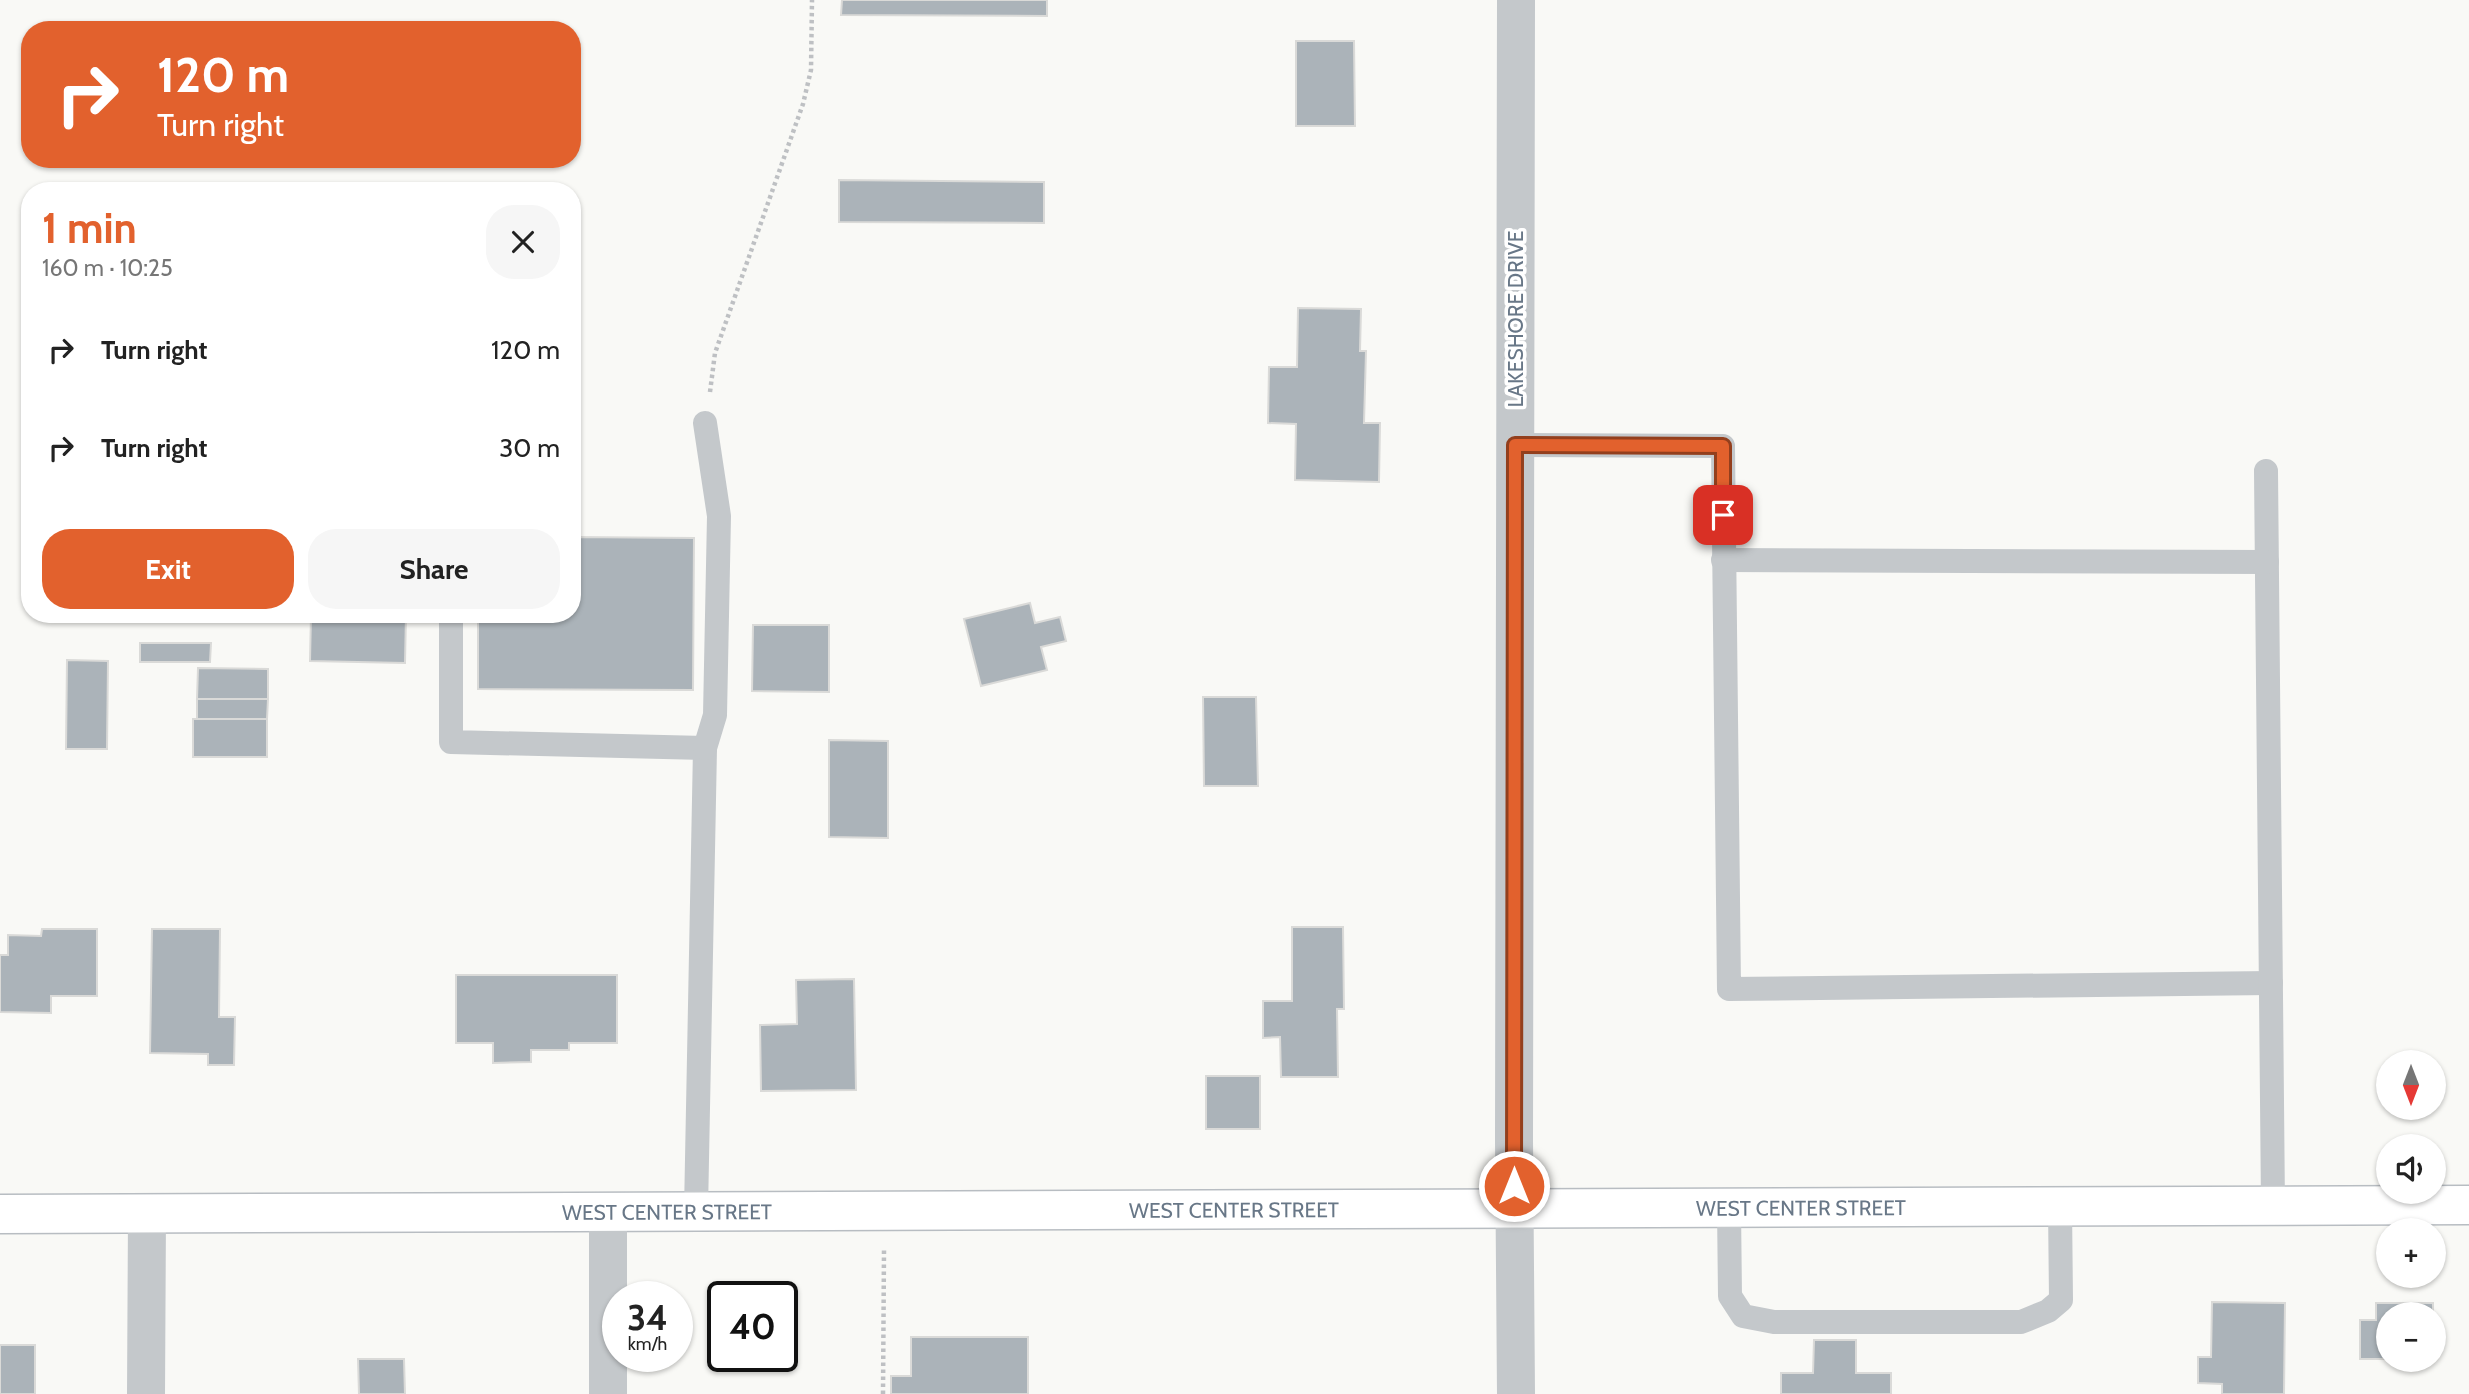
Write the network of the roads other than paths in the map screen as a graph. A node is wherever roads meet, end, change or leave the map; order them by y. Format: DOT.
graph roads {
  1 [pos="1516,0"];
  2 [pos="705,424"];
  3 [pos="1515,445"];
  4 [pos="2266,471"];
  5 [pos="1723,560"];
  6 [pos="2267,562"];
  7 [pos="451,623"];
  8 [pos="705,748"];
  9 [pos="2271,984"];
  10 [pos="2469,1205"];
  11 [pos="2060,1206"];
  12 [pos="2273,1206"];
  13 [pos="1729,1208"];
  14 [pos="1514,1209"];
  15 [pos="608,1212"];
  16 [pos="696,1212"];
  17 [pos="147,1213"];
  18 [pos="0,1214"];
  19 [pos="146,1394"];
  20 [pos="608,1394"];
  21 [pos="1516,1394"];
  1 -- 3 [label="street, LAKESHORE DRIVE"];
  2 -- 8 [label="lane"];
  3 -- 5 [label="lane"];
  3 -- 14 [label="street, LAKESHORE DRIVE"];
  4 -- 6 [label="lane"];
  5 -- 6 [label="lane"];
  5 -- 9 [label="lane"];
  6 -- 9 [label="lane"];
  7 -- 8 [label="lane"];
  8 -- 16 [label="lane"];
  9 -- 12 [label="lane"];
  10 -- 12 [label="main road, WEST CENTER STREET"];
  11 -- 12 [label="main road, WEST CENTER STREET"];
  11 -- 13 [label="main road, WEST CENTER STREET"];
  11 -- 13 [label="lane"];
  13 -- 14 [label="main road, WEST CENTER STREET"];
  14 -- 16 [label="main road, WEST CENTER STREET"];
  14 -- 21 [label="street, LAKESHORE DRIVE"];
  15 -- 16 [label="main road, WEST CENTER STREET"];
  15 -- 17 [label="main road, WEST CENTER STREET"];
  15 -- 20 [label="street"];
  17 -- 18 [label="main road, WEST CENTER STREET"];
  17 -- 19 [label="street"];
}
